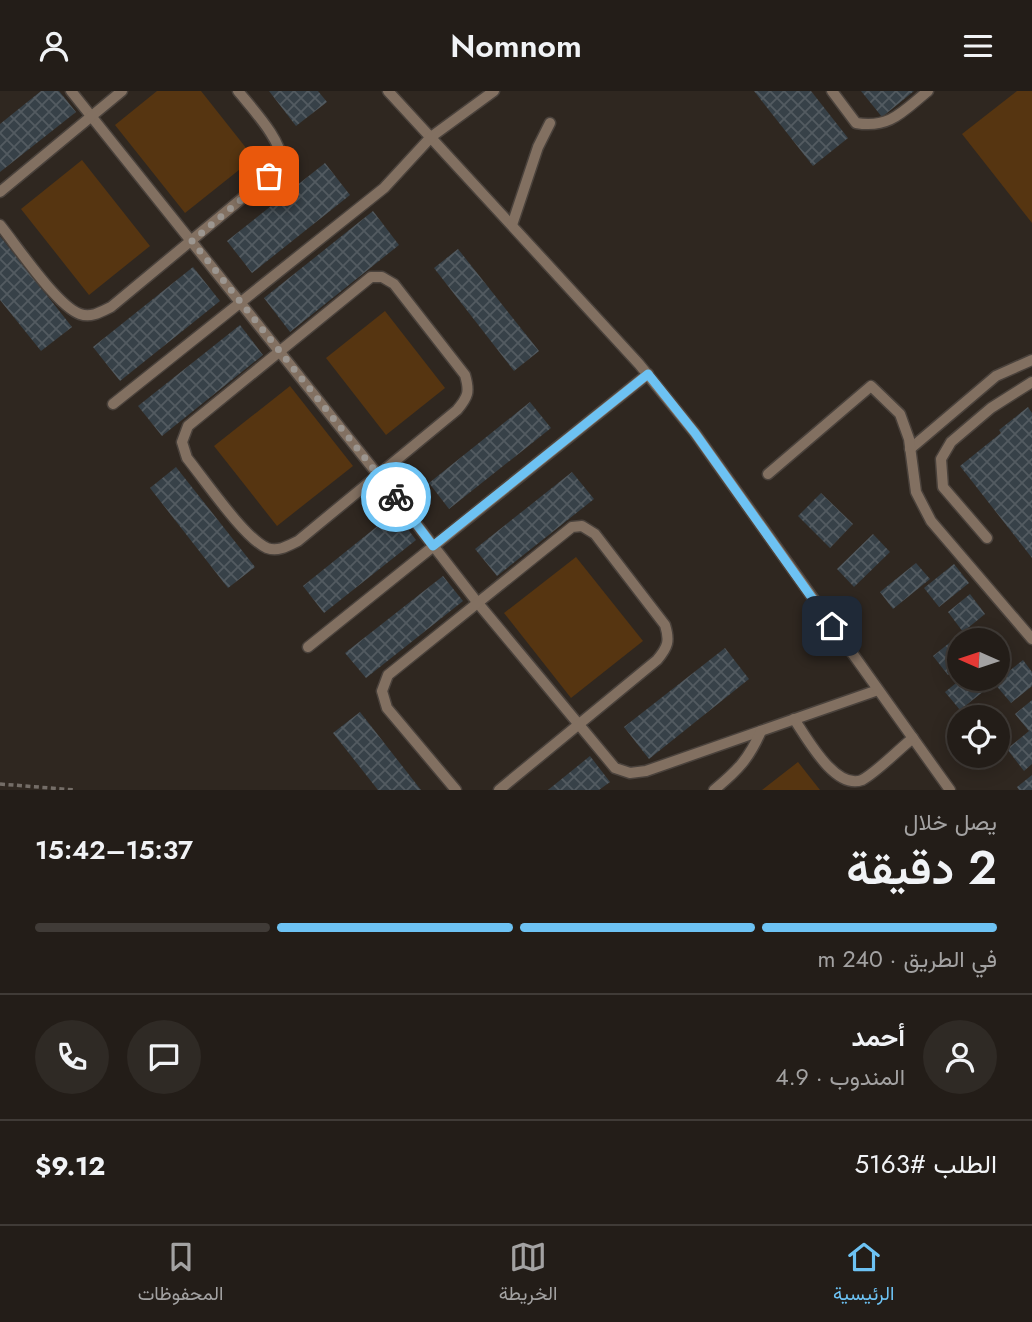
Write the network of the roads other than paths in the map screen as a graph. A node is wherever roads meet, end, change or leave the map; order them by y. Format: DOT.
graph roads {
  1 [pos="71,91"];
  2 [pos="122,91"];
  3 [pos="238,91"];
  4 [pos="388,91"];
  5 [pos="494,91"];
  6 [pos="832,91"];
  7 [pos="928,91"];
  8 [pos="90,115"];
  9 [pos="550,123"];
  10 [pos="431,138"];
  11 [pos="0,192"];
  12 [pos="0,225"];
  13 [pos="512,225"];
  14 [pos="192,241"];
  15 [pos="240,302"];
  16 [pos="278,351"];
  17 [pos="1032,360"];
  18 [pos="648,374"];
  19 [pos="1031,386"];
  20 [pos="113,404"];
  21 [pos="910,449"];
  22 [pos="768,474"];
  23 [pos="377,475"];
  24 [pos="987,538"];
  25 [pos="433,546"];
  26 [pos="477,602"];
  27 [pos="1032,639"];
  28 [pos="308,647"];
  29 [pos="878,690"];
  30 [pos="794,719"];
  31 [pos="578,723"];
  32 [pos="761,731"];
  33 [pos="913,738"];
  34 [pos="456,790"];
  35 [pos="499,790"];
  36 [pos="714,790"];
  37 [pos="950,790"];
  1 -- 8 [label="lane"];
  2 -- 8 [label="lane"];
  3 -- 14 [label="lane"];
  4 -- 10 [label="lane"];
  5 -- 10 [label="lane"];
  6 -- 7 [label="lane"];
  8 -- 11 [label="lane"];
  8 -- 14 [label="lane"];
  9 -- 13 [label="lane"];
  10 -- 13 [label="lane"];
  10 -- 15 [label="lane"];
  12 -- 14 [label="lane"];
  13 -- 18 [label="lane"];
  14 -- 15 [label="lane"];
  15 -- 16 [label="lane"];
  15 -- 20 [label="lane"];
  16 -- 23 [label="lane"];
  16 -- 23 [label="lane"];
  16 -- 23 [label="lane"];
  17 -- 21 [label="lane"];
  18 -- 25 [label="lane"];
  18 -- 29 [label="lane"];
  19 -- 24 [label="lane"];
  21 -- 22 [label="lane"];
  21 -- 27 [label="lane"];
  23 -- 25 [label="lane"];
  25 -- 26 [label="lane"];
  25 -- 28 [label="lane"];
  26 -- 31 [label="lane"];
  26 -- 31 [label="lane"];
  26 -- 34 [label="lane"];
  29 -- 30 [label="lane"];
  29 -- 33 [label="lane"];
  30 -- 32 [label="lane"];
  30 -- 33 [label="lane"];
  31 -- 32 [label="lane"];
  31 -- 35 [label="lane"];
  32 -- 36 [label="lane"];
  33 -- 37 [label="lane"];
}
